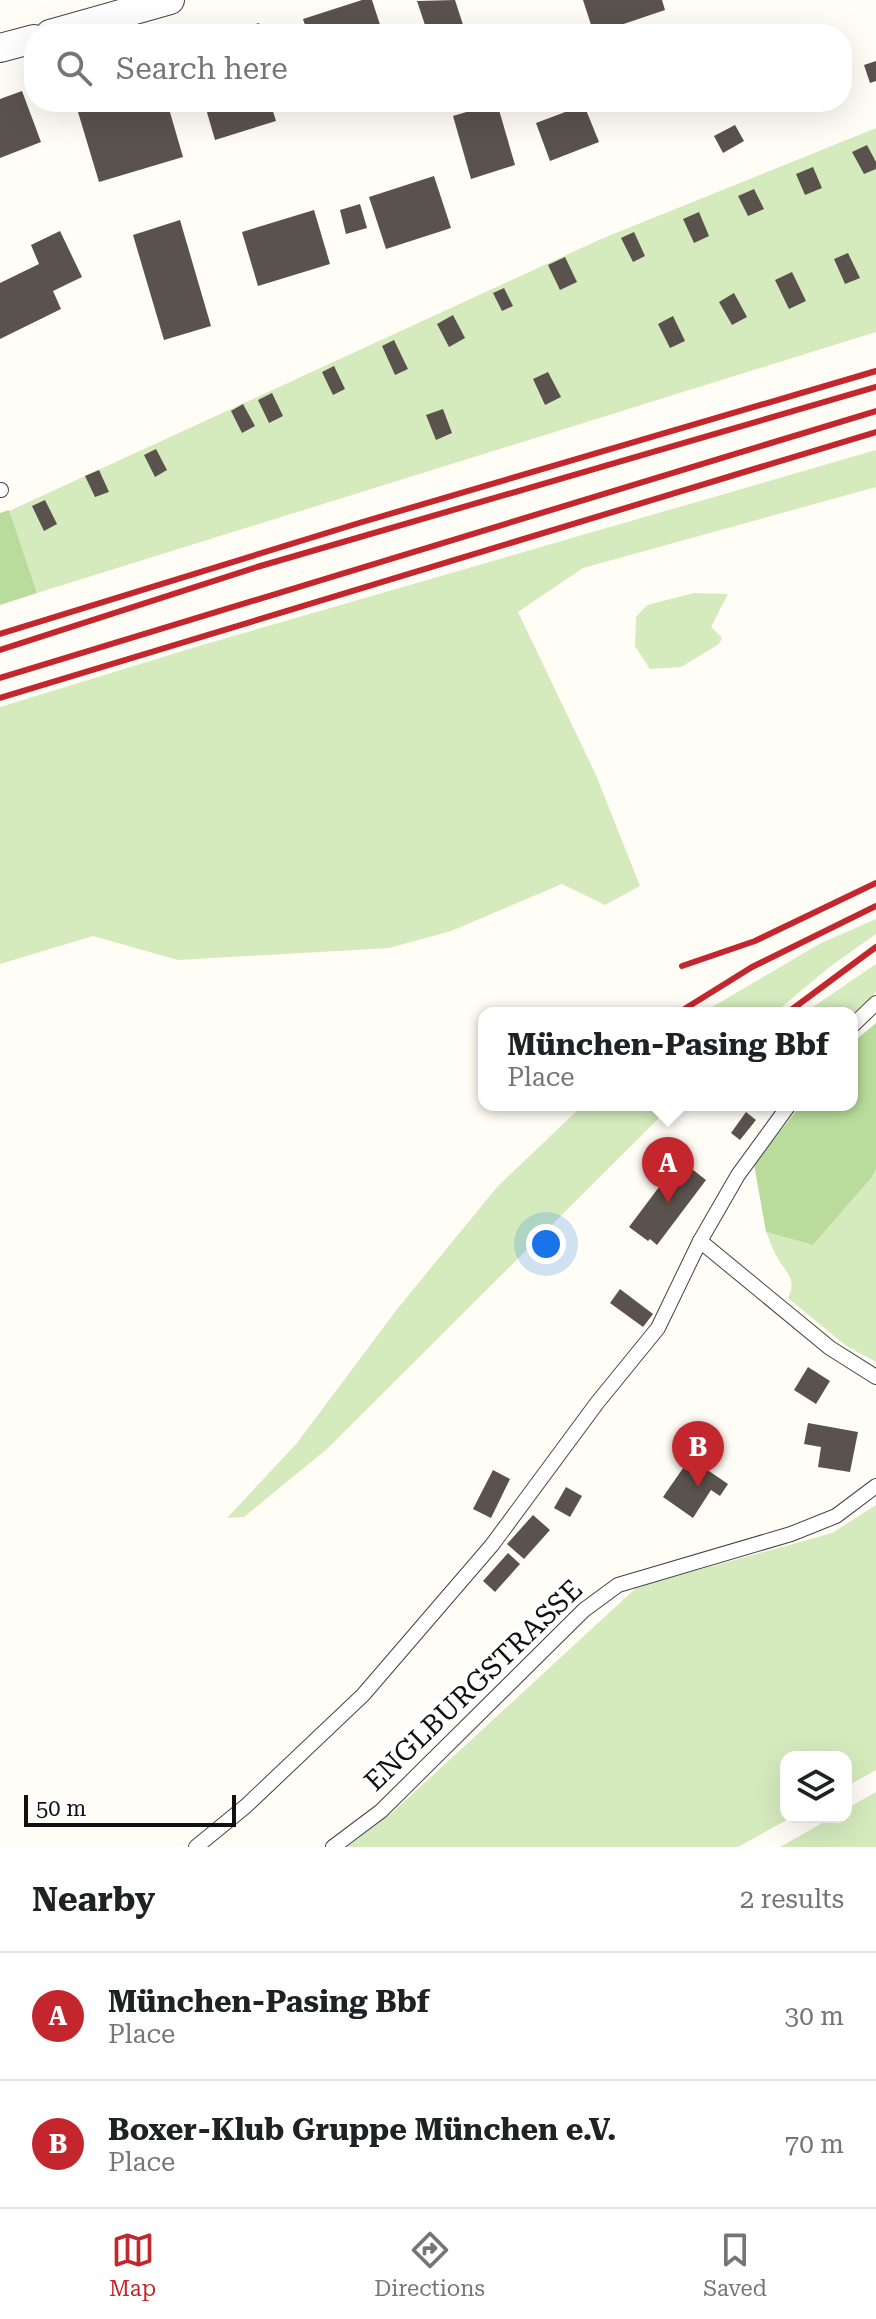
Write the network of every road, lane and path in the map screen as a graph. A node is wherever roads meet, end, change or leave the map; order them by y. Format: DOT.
graph roads {
  1 [pos="170,0"];
  2 [pos="85,24"];
  3 [pos="24,42"];
  4 [pos="0,48"];
  5 [pos="876,1003"];
  6 [pos="858,1020"];
  7 [pos="785,1111"];
  8 [pos="700,1241"];
  9 [pos="876,1377"];
  10 [pos="876,1486"];
  11 [pos="196,1847"];
  12 [pos="333,1847"];
  1 -- 2 [label="street"];
  3 -- 4 [label="street"];
  5 -- 6 [label="lane"];
  7 -- 8 [label="lane"];
  8 -- 9 [label="lane"];
  8 -- 11 [label="lane"];
  10 -- 12 [label="lane, ENGLBURGSTRASSE"];
}
